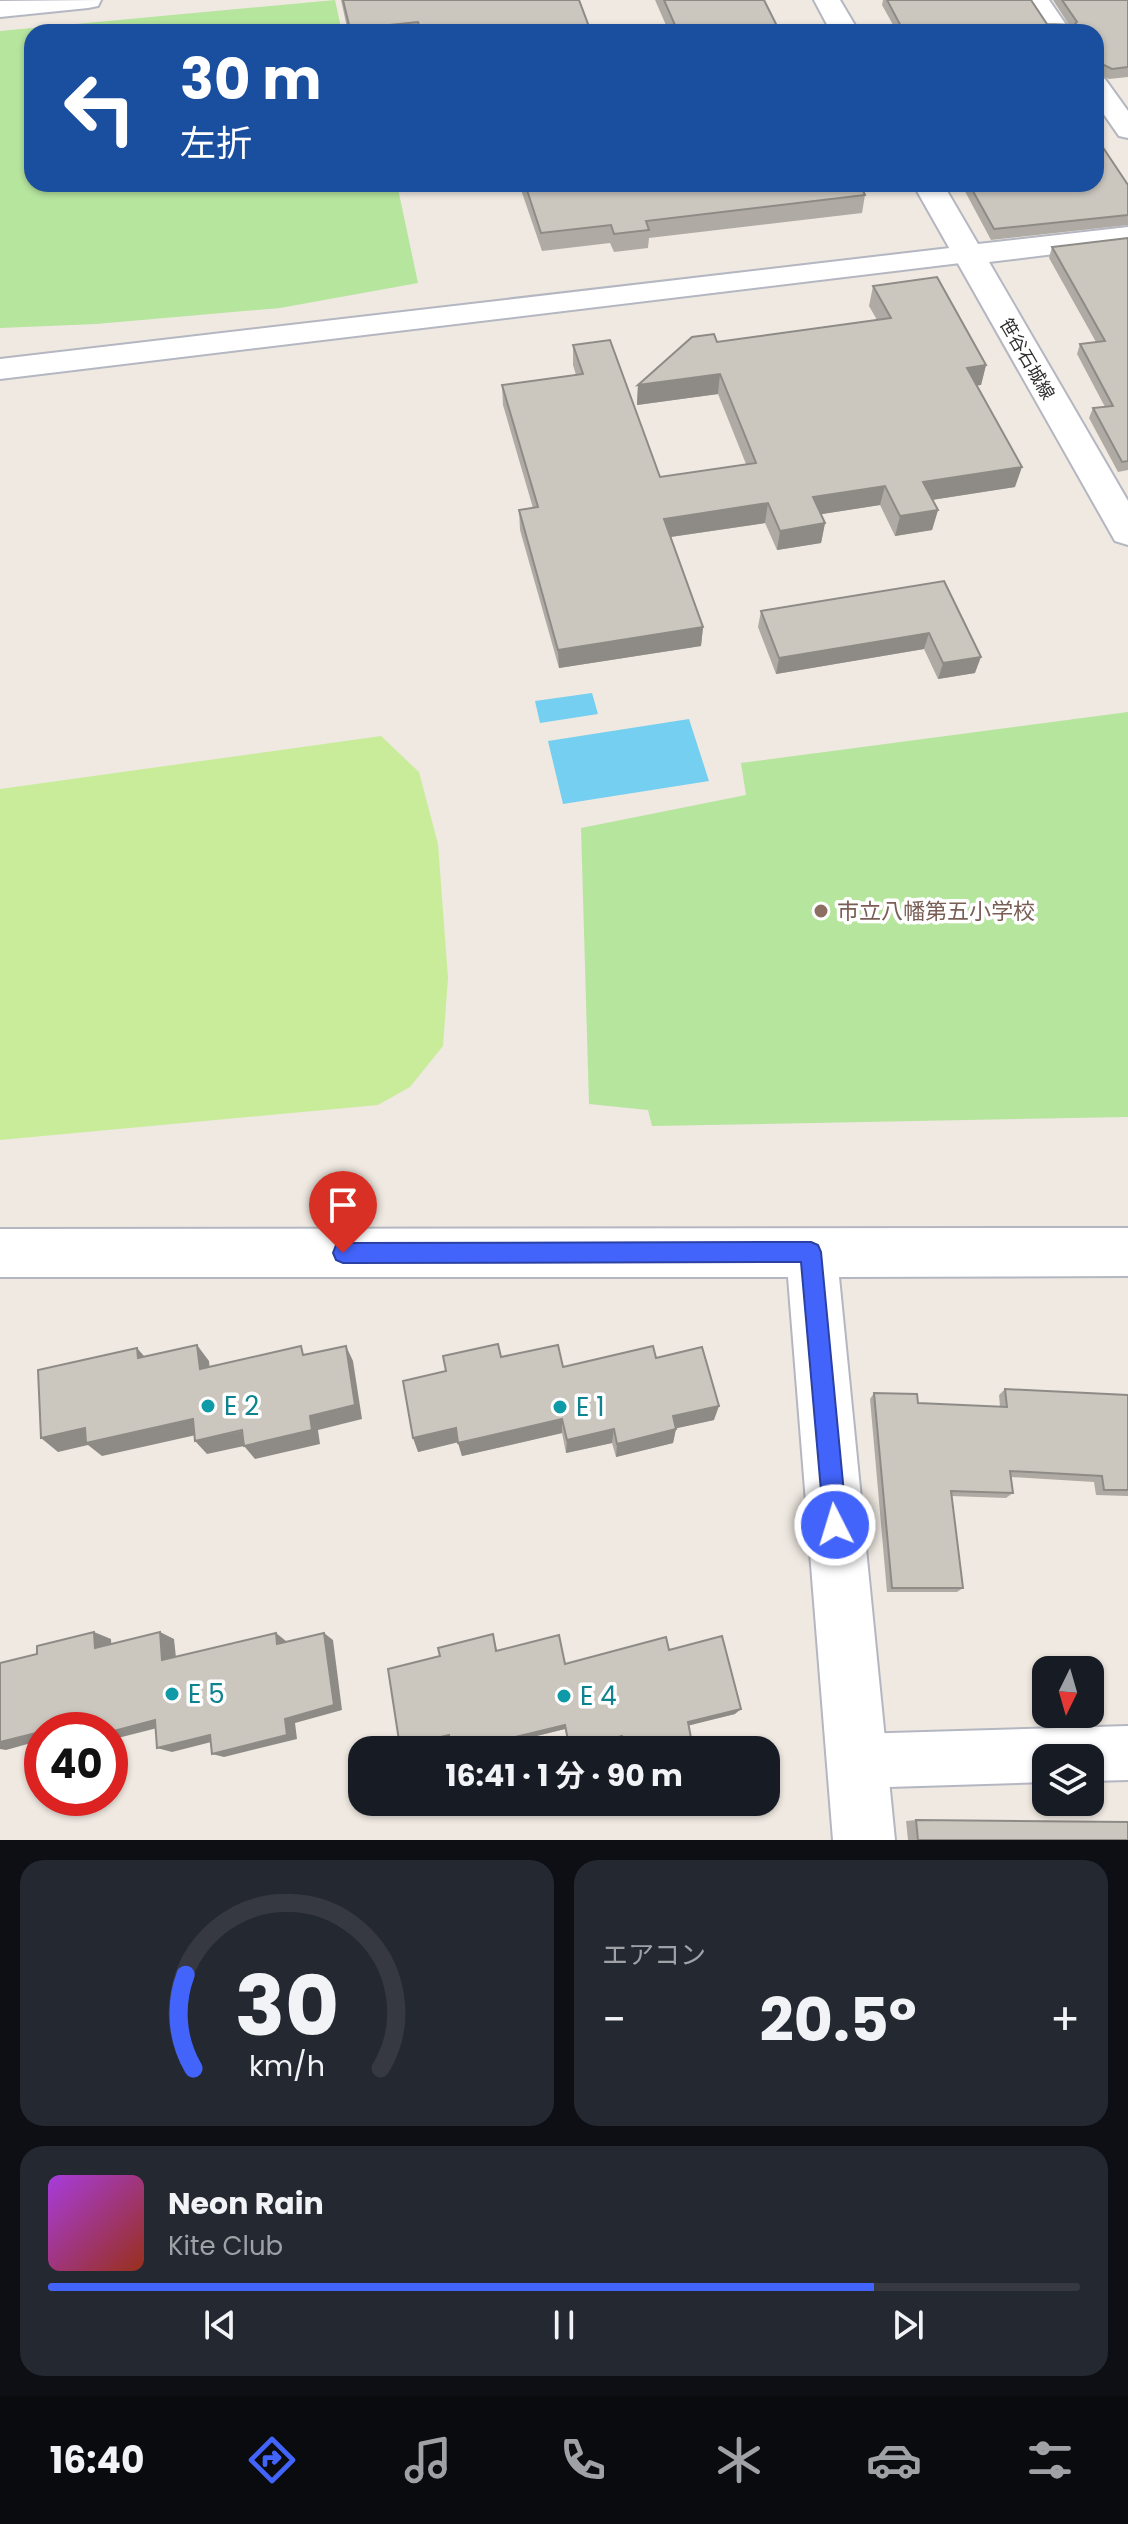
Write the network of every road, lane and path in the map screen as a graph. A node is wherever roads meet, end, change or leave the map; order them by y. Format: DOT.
graph roads {
  1 [pos="88,0"];
  2 [pos="827,0"];
  3 [pos="1037,0"];
  4 [pos="0,9"];
  5 [pos="840,24"];
  6 [pos="1054,24"];
  7 [pos="1104,96"];
  8 [pos="1128,130"];
  9 [pos="932,192"];
  10 [pos="1128,236"];
  11 [pos="967,255"];
  12 [pos="0,369"];
  13 [pos="1128,532"];
  14 [pos="811,1252"];
  15 [pos="1128,1252"];
  16 [pos="0,1253"];
  17 [pos="1128,1753"];
  18 [pos="856,1761"];
  19 [pos="864,1840"];
  1 -- 4 [label="street"];
  2 -- 5 [label="street"];
  3 -- 6 [label="street"];
  7 -- 8 [label="street"];
  9 -- 11 [label="street, 笹谷石城線"];
  10 -- 11 [label="street"];
  11 -- 12 [label="street"];
  11 -- 13 [label="street, 笹谷石城線"];
  14 -- 15 [label="street"];
  14 -- 16 [label="street"];
  14 -- 18 [label="street"];
  17 -- 18 [label="street"];
  18 -- 19 [label="street"];
}
